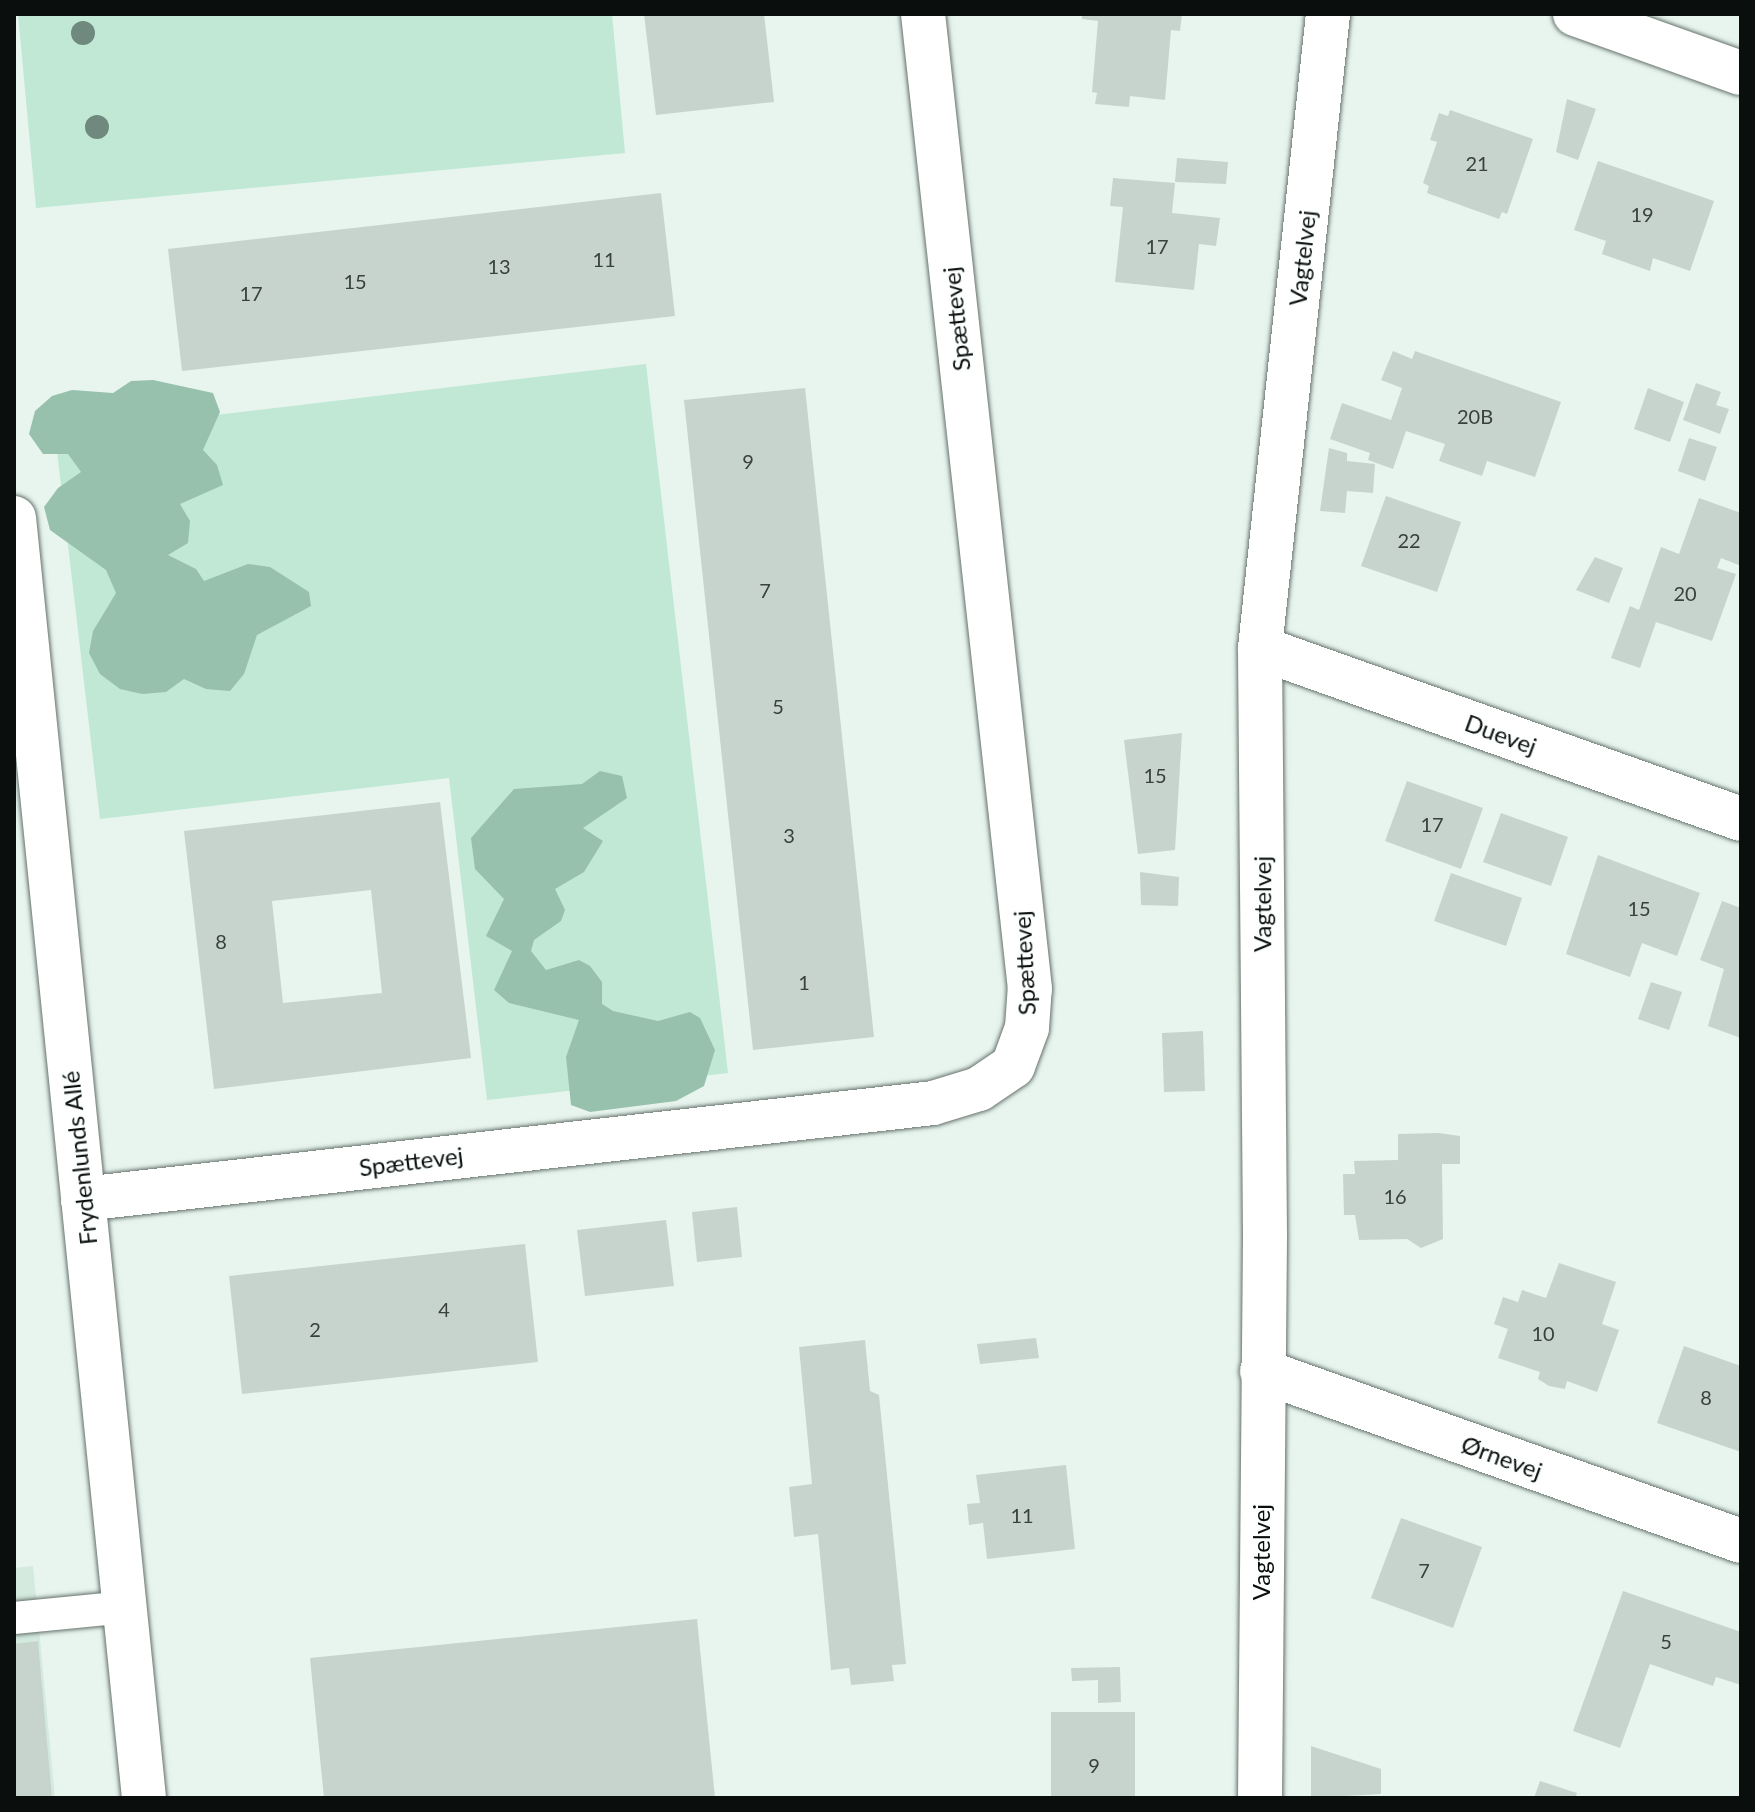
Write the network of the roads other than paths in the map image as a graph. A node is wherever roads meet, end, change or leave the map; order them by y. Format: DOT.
graph roads {
  1 [pos="923,14"];
  2 [pos="1328,14"];
  3 [pos="1575,14"];
  4 [pos="1741,73"];
  5 [pos="14,518"];
  6 [pos="1260,648"];
  7 [pos="1741,819"];
  8 [pos="83,1199"];
  9 [pos="1262,1371"];
  10 [pos="1741,1541"];
  11 [pos="126,1607"];
  12 [pos="14,1618"];
  13 [pos="144,1798"];
  14 [pos="1260,1798"];
  1 -- 8 [label="street, Spættevej"];
  2 -- 6 [label="street, Vagtelvej"];
  3 -- 4 [label="street"];
  5 -- 8 [label="street, Frydenlunds Allé"];
  6 -- 7 [label="street, Duevej"];
  6 -- 9 [label="street, Vagtelvej"];
  8 -- 11 [label="street, Frydenlunds Allé"];
  9 -- 10 [label="street, Ørnevej"];
  9 -- 14 [label="street, Vagtelvej"];
  11 -- 12 [label="lane"];
  11 -- 13 [label="street, Frydenlunds Allé"];
}
